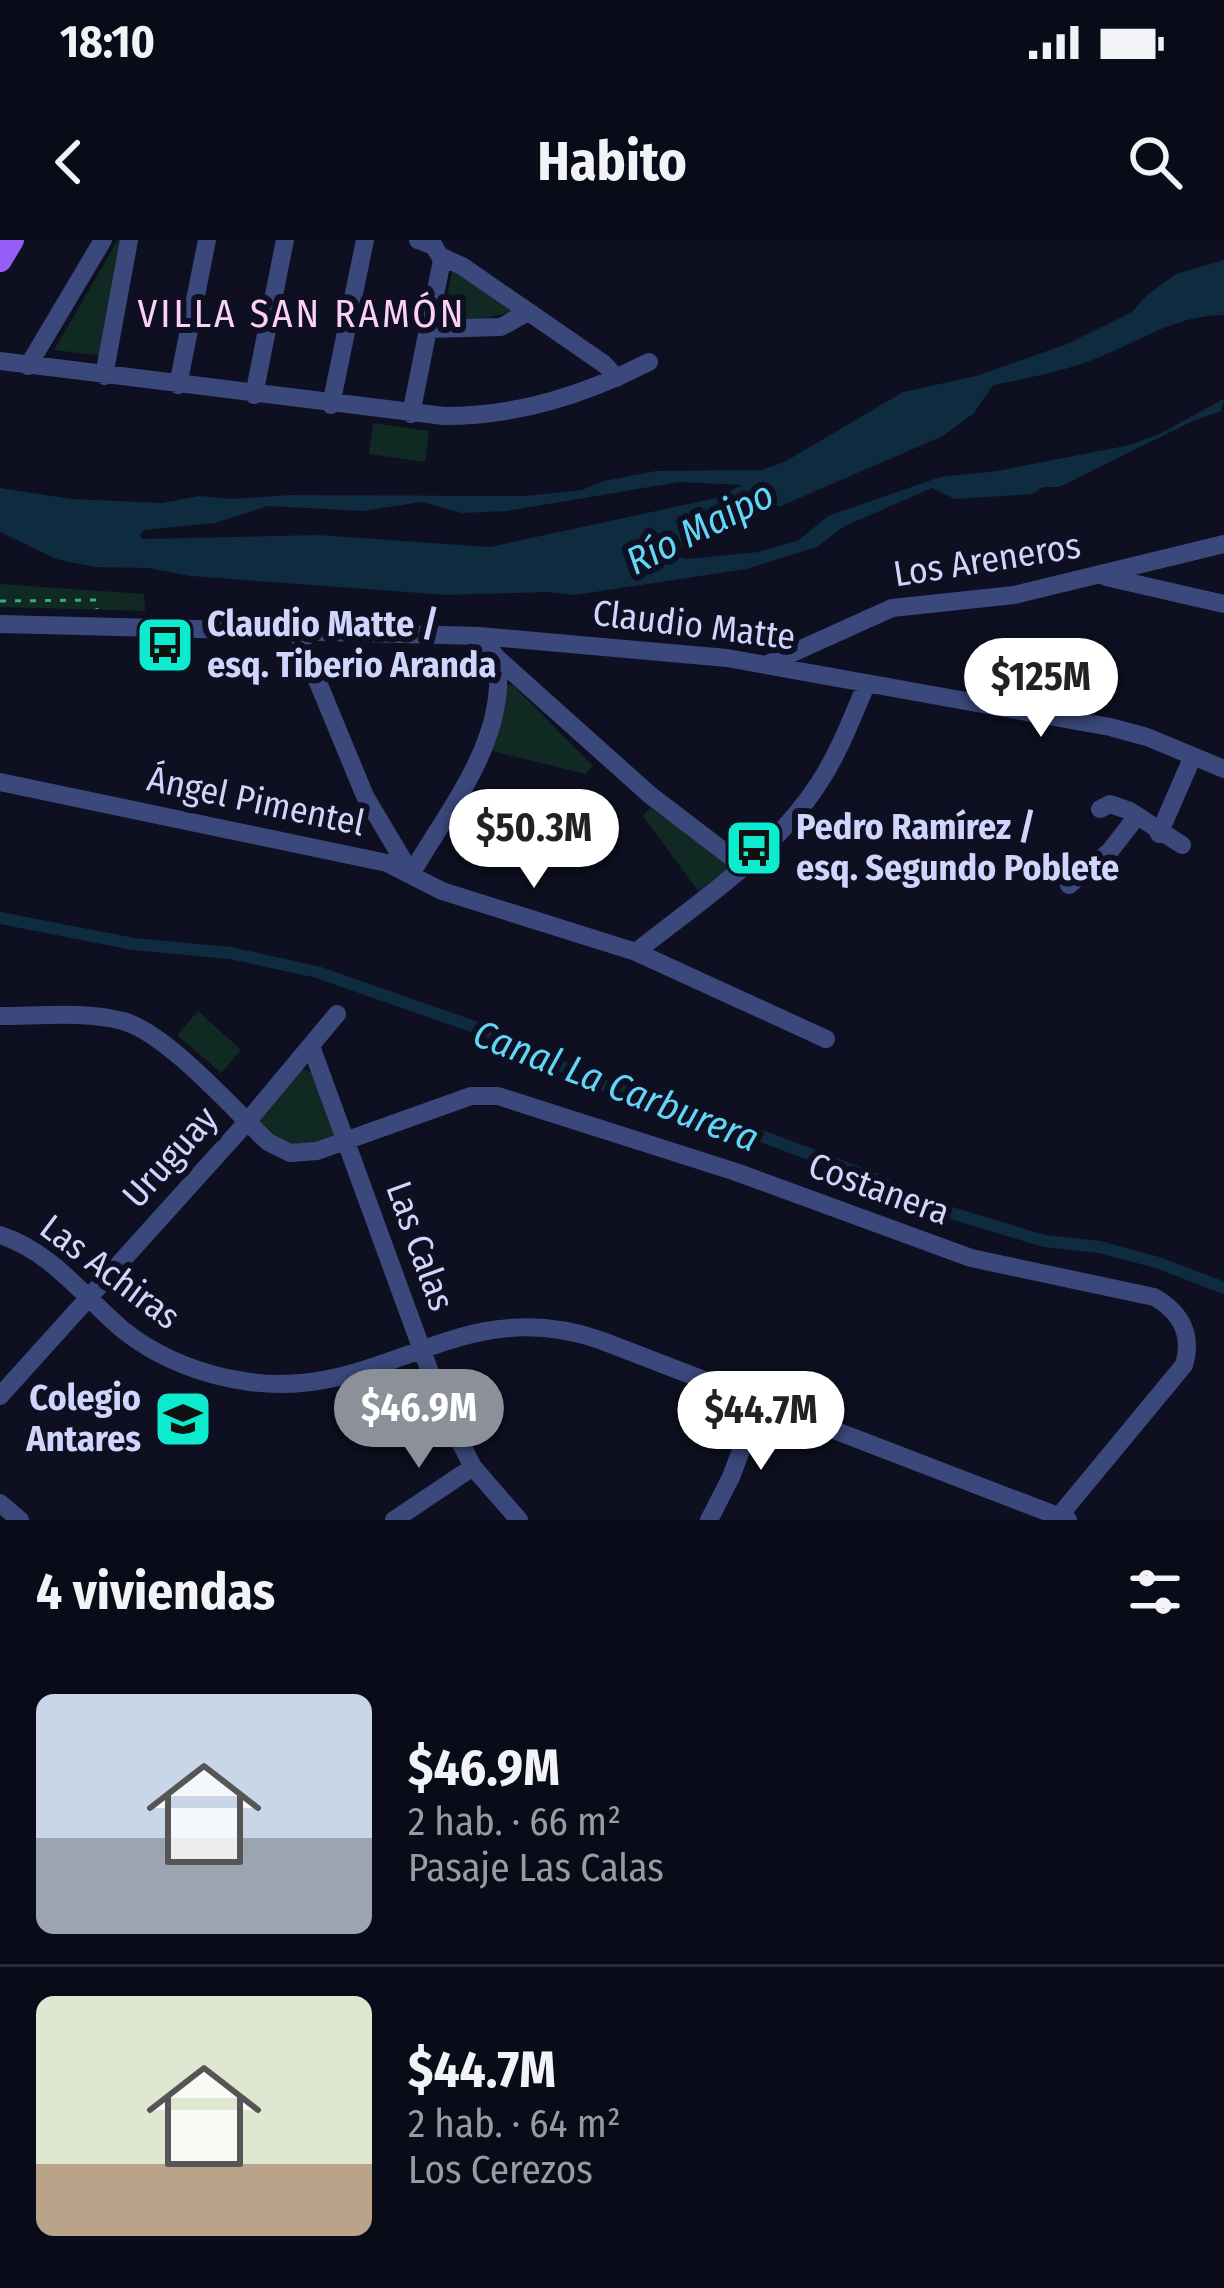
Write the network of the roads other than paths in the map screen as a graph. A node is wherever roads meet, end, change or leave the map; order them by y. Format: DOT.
graph roads {
  1 [pos="12,240"];
  2 [pos="103,240"];
  3 [pos="129,240"];
  4 [pos="207,240"];
  5 [pos="285,240"];
  6 [pos="365,240"];
  7 [pos="418,240"];
  8 [pos="441,255"];
  9 [pos="0,260"];
  10 [pos="528,312"];
  11 [pos="428,329"];
  12 [pos="0,361"];
  13 [pos="649,362"];
  14 [pos="28,366"];
  15 [pos="104,376"];
  16 [pos="616,378"];
  17 [pos="178,386"];
  18 [pos="254,395"];
  19 [pos="331,405"];
  20 [pos="411,413"];
  21 [pos="1224,544"];
  22 [pos="1099,575"];
  23 [pos="1224,604"];
  24 [pos="0,623"];
  25 [pos="296,629"];
  26 [pos="479,636"];
  27 [pos="496,658"];
  28 [pos="768,664"];
  29 [pos="867,683"];
  30 [pos="1193,756"];
  31 [pos="1224,769"];
  32 [pos="0,782"];
  33 [pos="1100,809"];
  34 [pos="1137,816"];
  35 [pos="1159,834"];
  36 [pos="1182,845"];
  37 [pos="743,866"];
  38 [pos="412,874"];
  39 [pos="1069,885"];
  40 [pos="636,952"];
  41 [pos="337,1014"];
  42 [pos="0,1016"];
  43 [pos="826,1039"];
  44 [pos="310,1046"];
  45 [pos="247,1122"];
  46 [pos="347,1139"];
  47 [pos="0,1235"];
  48 [pos="89,1296"];
  49 [pos="422,1349"];
  50 [pos="0,1396"];
  51 [pos="760,1400"];
  52 [pos="473,1467"];
  53 [pos="0,1504"];
  54 [pos="1064,1518"];
  55 [pos="20,1520"];
  56 [pos="394,1520"];
  57 [pos="519,1520"];
  58 [pos="709,1520"];
  1 -- 9 [label="main road"];
  2 -- 14 [label="street"];
  3 -- 15 [label="street"];
  4 -- 17 [label="street"];
  5 -- 18 [label="street"];
  6 -- 19 [label="street"];
  7 -- 8 [label="street"];
  8 -- 10 [label="street"];
  8 -- 11 [label="street"];
  10 -- 11 [label="street"];
  10 -- 16 [label="street"];
  11 -- 20 [label="street"];
  12 -- 14 [label="street"];
  13 -- 16 [label="street"];
  14 -- 15 [label="street"];
  15 -- 17 [label="street"];
  16 -- 20 [label="street"];
  17 -- 18 [label="street"];
  18 -- 19 [label="street"];
  19 -- 20 [label="street"];
  21 -- 22 [label="street, Los Areneros"];
  22 -- 23 [label="street"];
  22 -- 28 [label="street, Los Areneros"];
  24 -- 25 [label="street, Claudio Matte"];
  25 -- 26 [label="street, Claudio Matte"];
  25 -- 38 [label="street"];
  26 -- 27 [label="street"];
  26 -- 28 [label="street, Claudio Matte"];
  27 -- 37 [label="street"];
  27 -- 38 [label="street"];
  28 -- 29 [label="street, Claudio Matte"];
  29 -- 30 [label="street, Claudio Matte"];
  29 -- 37 [label="street"];
  30 -- 31 [label="street, Claudio Matte"];
  30 -- 35 [label="street"];
  32 -- 38 [label="street, Ángel Pimentel"];
  33 -- 34 [label="street"];
  34 -- 35 [label="street"];
  34 -- 39 [label="street"];
  35 -- 36 [label="street"];
  37 -- 40 [label="street"];
  38 -- 40 [label="street, Ángel Pimentel"];
  40 -- 43 [label="street, Ángel Pimentel"];
  41 -- 44 [label="street, Uruguay"];
  42 -- 45 [label="street, Costanera"];
  44 -- 45 [label="street, Uruguay"];
  44 -- 46 [label="street, Las Calas"];
  45 -- 46 [label="street, Costanera"];
  45 -- 48 [label="street, Uruguay"];
  46 -- 49 [label="street, Las Calas"];
  46 -- 54 [label="street, Costanera"];
  47 -- 48 [label="street, Las Achiras"];
  48 -- 49 [label="street, Las Achiras"];
  48 -- 50 [label="street, Uruguay"];
  49 -- 51 [label="street, Las Achiras"];
  49 -- 52 [label="street, Las Calas"];
  51 -- 54 [label="street, Las Achiras"];
  51 -- 58 [label="street"];
  52 -- 56 [label="street"];
  52 -- 57 [label="street, Las Calas"];
  53 -- 55 [label="street"];
}
